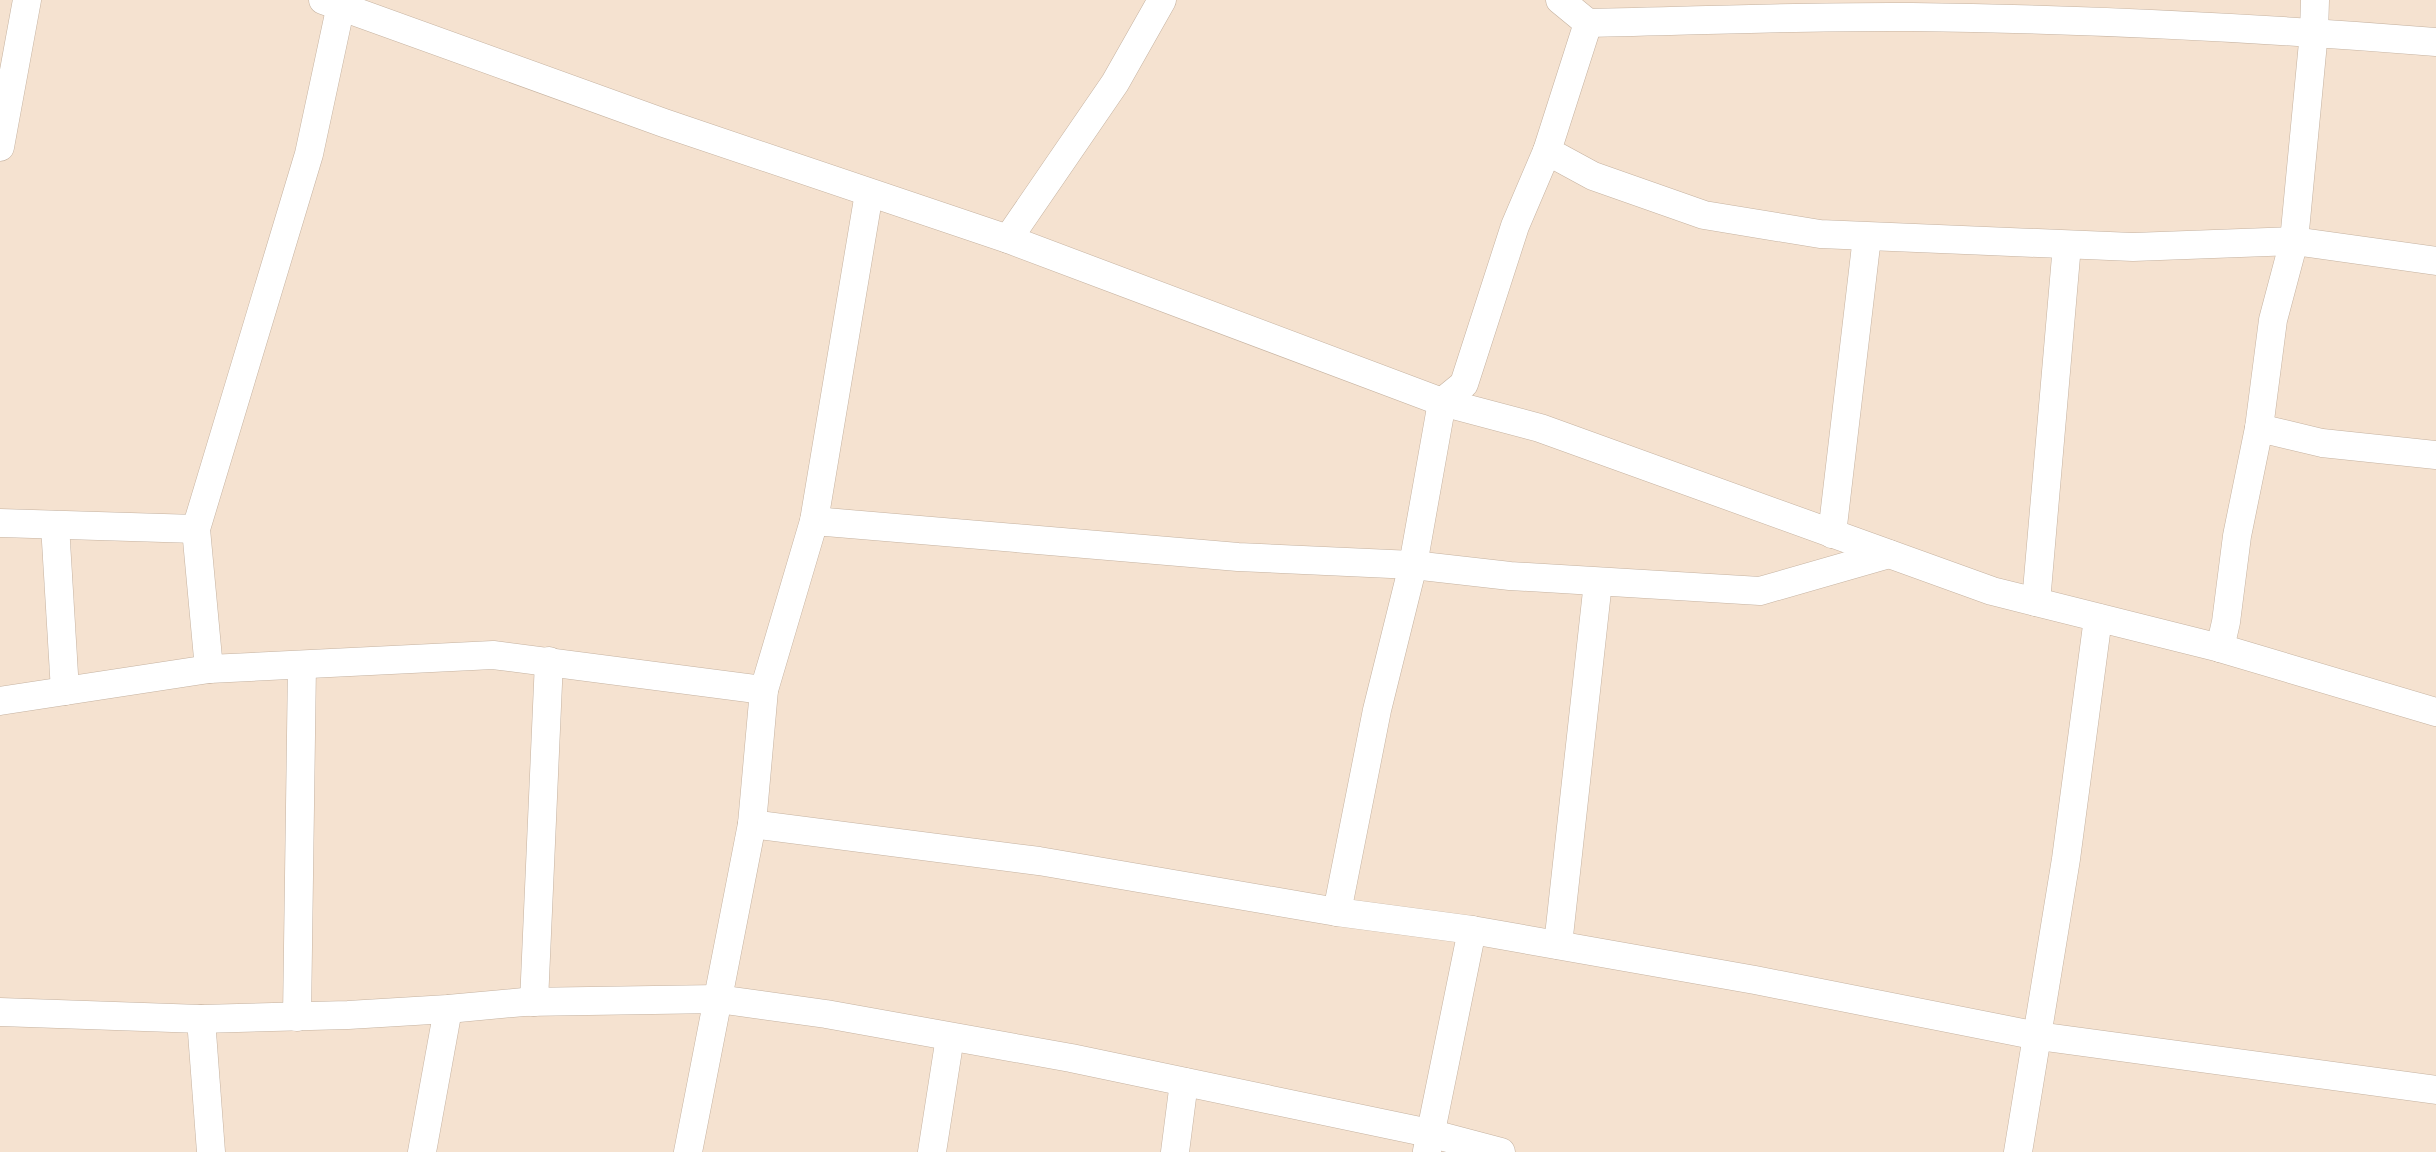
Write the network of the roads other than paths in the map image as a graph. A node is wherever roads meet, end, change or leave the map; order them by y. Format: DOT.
graph roads {
  1 [pos="27,0"];
  2 [pos="1162,0"];
  3 [pos="1560,0"];
  4 [pos="2315,0"];
  5 [pos="335,2"];
  6 [pos="1926,9"];
  7 [pos="1588,23"];
  8 [pos="2314,32"];
  9 [pos="2436,42"];
  10 [pos="0,147"];
  11 [pos="1547,151"];
  12 [pos="869,193"];
  13 [pos="1867,237"];
  14 [pos="1008,239"];
  15 [pos="2294,241"];
  16 [pos="2067,245"];
  17 [pos="2436,261"];
  18 [pos="1442,402"];
  19 [pos="2259,428"];
  20 [pos="2436,455"];
  21 [pos="814,521"];
  22 [pos="0,524"];
  23 [pos="55,525"];
  24 [pos="196,529"];
  25 [pos="1832,534"];
  26 [pos="1889,554"];
  27 [pos="1413,565"];
  28 [pos="1598,582"];
  29 [pos="2036,602"];
  30 [pos="2098,618"];
  31 [pos="2220,648"];
  32 [pos="549,661"];
  33 [pos="302,665"];
  34 [pos="209,669"];
  35 [pos="764,690"];
  36 [pos="65,691"];
  37 [pos="0,701"];
  38 [pos="2436,712"];
  39 [pos="752,824"];
  40 [pos="1337,912"];
  41 [pos="1472,930"];
  42 [pos="1558,946"];
  43 [pos="718,999"];
  44 [pos="534,1002"];
  45 [pos="448,1010"];
  46 [pos="0,1012"];
  47 [pos="297,1017"];
  48 [pos="201,1019"];
  49 [pos="950,1036"];
  50 [pos="2038,1036"];
  51 [pos="1184,1082"];
  52 [pos="2436,1090"];
  53 [pos="1428,1143"];
  54 [pos="211,1152"];
  55 [pos="422,1152"];
  56 [pos="688,1152"];
  57 [pos="932,1152"];
  58 [pos="1175,1152"];
  59 [pos="1501,1152"];
  60 [pos="2018,1152"];
  1 -- 10 [label="street"];
  2 -- 14 [label="street"];
  3 -- 7 [label="street"];
  4 -- 8 [label="street"];
  5 -- 12 [label="street"];
  5 -- 24 [label="street"];
  6 -- 7 [label="street"];
  6 -- 8 [label="street"];
  7 -- 11 [label="street"];
  8 -- 9 [label="street"];
  8 -- 15 [label="street"];
  11 -- 13 [label="street"];
  11 -- 18 [label="street"];
  12 -- 14 [label="street"];
  12 -- 21 [label="street"];
  13 -- 16 [label="street"];
  13 -- 25 [label="street"];
  14 -- 18 [label="street"];
  15 -- 16 [label="street"];
  15 -- 17 [label="street"];
  15 -- 19 [label="street"];
  16 -- 29 [label="street"];
  18 -- 25 [label="street"];
  18 -- 27 [label="street"];
  19 -- 20 [label="street"];
  19 -- 31 [label="street"];
  21 -- 27 [label="street"];
  21 -- 35 [label="street"];
  22 -- 23 [label="street"];
  23 -- 24 [label="street"];
  23 -- 36 [label="street"];
  24 -- 34 [label="street"];
  25 -- 26 [label="street"];
  26 -- 28 [label="street"];
  26 -- 29 [label="street"];
  27 -- 28 [label="street"];
  27 -- 40 [label="street"];
  28 -- 42 [label="street"];
  29 -- 30 [label="street"];
  30 -- 31 [label="street"];
  30 -- 50 [label="street"];
  31 -- 38 [label="street"];
  32 -- 33 [label="street"];
  32 -- 35 [label="street"];
  32 -- 44 [label="street"];
  33 -- 34 [label="street"];
  33 -- 47 [label="street"];
  34 -- 36 [label="street"];
  35 -- 39 [label="street"];
  36 -- 37 [label="street"];
  39 -- 40 [label="street"];
  39 -- 43 [label="street"];
  40 -- 41 [label="street"];
  41 -- 42 [label="street"];
  41 -- 53 [label="street"];
  42 -- 50 [label="street"];
  43 -- 44 [label="street"];
  43 -- 49 [label="street"];
  43 -- 56 [label="street"];
  44 -- 45 [label="street"];
  45 -- 47 [label="street"];
  45 -- 55 [label="street"];
  46 -- 48 [label="street"];
  47 -- 48 [label="street"];
  48 -- 54 [label="street"];
  49 -- 51 [label="street"];
  49 -- 57 [label="street"];
  50 -- 52 [label="street"];
  50 -- 60 [label="street"];
  51 -- 53 [label="street"];
  51 -- 58 [label="street"];
  53 -- 59 [label="street"];
}
